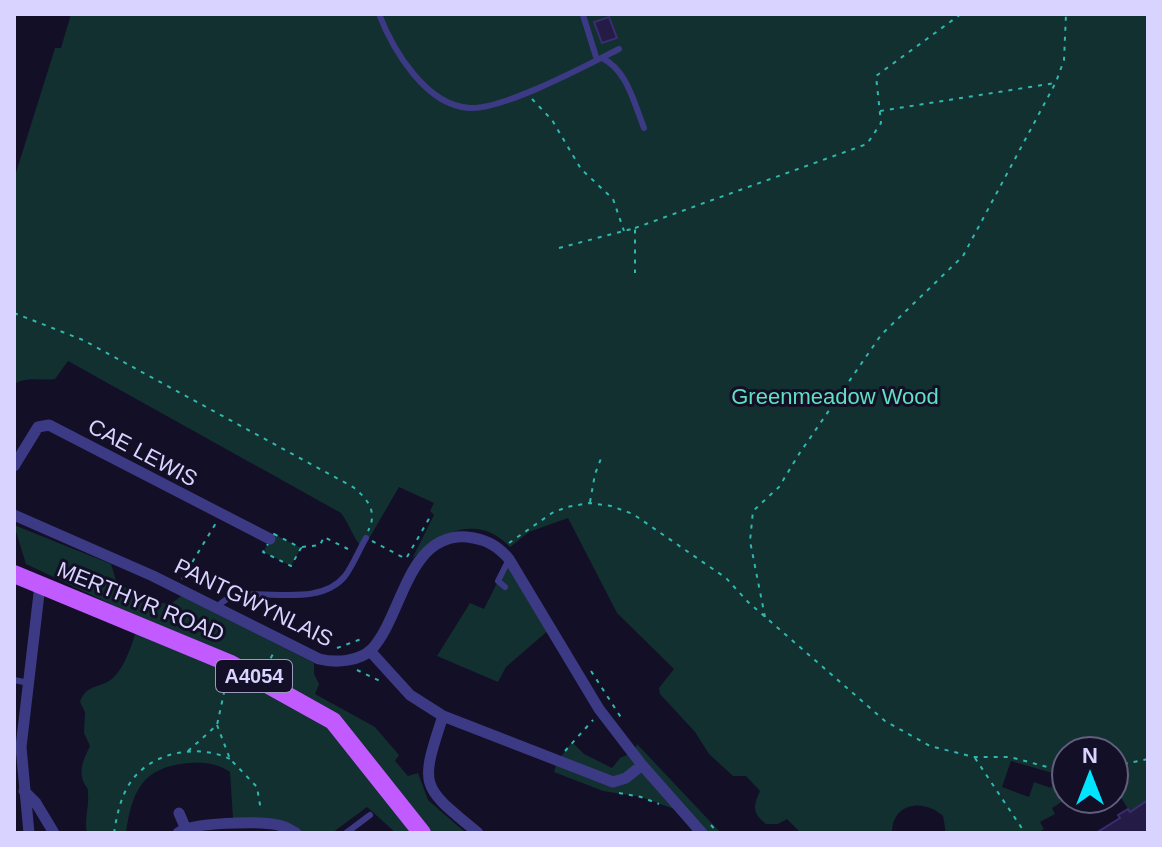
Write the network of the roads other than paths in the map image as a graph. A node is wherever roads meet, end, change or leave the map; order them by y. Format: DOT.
graph roads {
  1 [pos="379,14"];
  2 [pos="583,15"];
  3 [pos="619,49"];
  4 [pos="600,59"];
  5 [pos="644,128"];
  6 [pos="14,466"];
  7 [pos="14,515"];
  8 [pos="366,538"];
  9 [pos="270,539"];
  10 [pos="505,554"];
  11 [pos="14,574"];
  12 [pos="40,585"];
  13 [pos="505,587"];
  14 [pos="217,608"];
  15 [pos="370,651"];
  16 [pos="14,680"];
  17 [pos="29,683"];
  18 [pos="443,716"];
  19 [pos="642,765"];
  20 [pos="24,790"];
  21 [pos="179,813"];
  22 [pos="370,815"];
  23 [pos="705,827"];
  24 [pos="181,830"];
  25 [pos="29,833"];
  26 [pos="54,833"];
  27 [pos="296,833"];
  28 [pos="346,833"];
  29 [pos="422,833"];
  30 [pos="478,833"];
  1 -- 4 [label="lane"];
  2 -- 4 [label="lane"];
  3 -- 4 [label="lane"];
  4 -- 5 [label="lane"];
  6 -- 9 [label="street, CAE LEWIS"];
  7 -- 14 [label="street, PANTGWYNLAIS"];
  8 -- 14 [label="lane"];
  10 -- 13 [label="lane"];
  10 -- 15 [label="street"];
  10 -- 19 [label="street"];
  11 -- 12 [label="main road, MERTHYR ROAD / A4054"];
  12 -- 17 [label="street"];
  12 -- 29 [label="main road, MERTHYR ROAD / A4054"];
  14 -- 15 [label="street, PANTGWYNLAIS"];
  15 -- 18 [label="street"];
  16 -- 17 [label="lane"];
  17 -- 20 [label="street"];
  18 -- 19 [label="street"];
  18 -- 30 [label="street"];
  19 -- 23 [label="street"];
  20 -- 25 [label="street"];
  20 -- 26 [label="street"];
  21 -- 24 [label="street"];
  22 -- 28 [label="lane"];
  24 -- 27 [label="street"];
}
